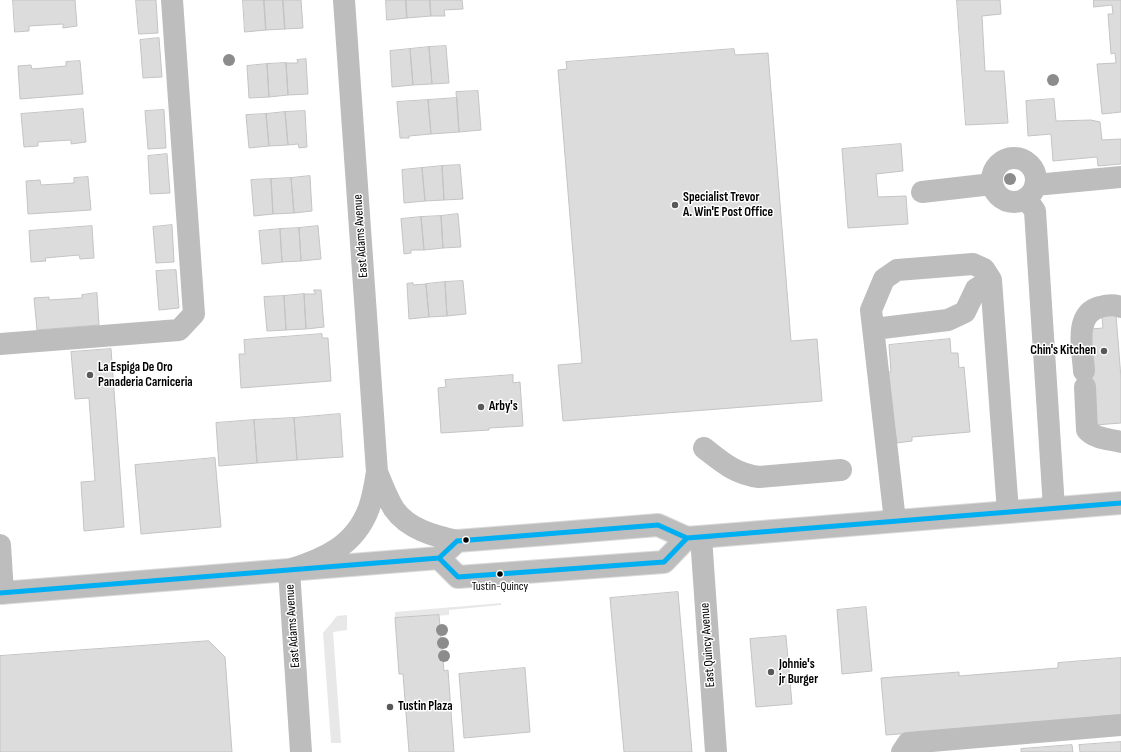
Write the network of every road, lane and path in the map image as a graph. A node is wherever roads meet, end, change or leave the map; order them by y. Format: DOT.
graph roads {
  1 [pos="172,0"];
  2 [pos="344,0"];
  3 [pos="1121,177"];
  4 [pos="992,184"];
  5 [pos="922,192"];
  6 [pos="1031,192"];
  7 [pos="990,280"];
  8 [pos="1121,307"];
  9 [pos="874,329"];
  10 [pos="0,344"];
  11 [pos="1121,442"];
  12 [pos="704,448"];
  13 [pos="841,470"];
  14 [pos="377,472"];
  15 [pos="1121,503"];
  16 [pos="1054,508"];
  17 [pos="1008,512"];
  18 [pos="895,521"];
  19 [pos="694,538"];
  20 [pos="457,541"];
  21 [pos="0,545"];
  22 [pos="439,558"];
  23 [pos="289,570"];
  24 [pos="2,593"];
  25 [pos="1121,725"];
  26 [pos="301,752"];
  27 [pos="716,752"];
  28 [pos="902,752"];
  1 -- 10 [label="main road"];
  2 -- 14 [label="main road, East Adams Avenue"];
  3 -- 6 [label="main road"];
  4 -- 5 [label="main road"];
  4 -- 6 [label="main road"];
  4 -- 6 [label="main road"];
  6 -- 16 [label="main road"];
  7 -- 9 [label="main road"];
  7 -- 9 [label="main road"];
  7 -- 17 [label="main road"];
  8 -- 11 [label="main road"];
  9 -- 18 [label="main road"];
  12 -- 13 [label="main road"];
  14 -- 20 [label="main road, East Adams Avenue"];
  14 -- 23 [label="main road, East Adams Avenue"];
  15 -- 16 [label="main road"];
  16 -- 17 [label="main road"];
  17 -- 18 [label="main road"];
  18 -- 19 [label="main road"];
  19 -- 20 [label="main road"];
  19 -- 22 [label="main road"];
  19 -- 27 [label="main road, East Quincy Avenue"];
  20 -- 22 [label="main road"];
  21 -- 24 [label="main road"];
  22 -- 23 [label="main road"];
  23 -- 24 [label="main road"];
  23 -- 26 [label="main road, East Adams Avenue"];
  25 -- 28 [label="main road"];
}
